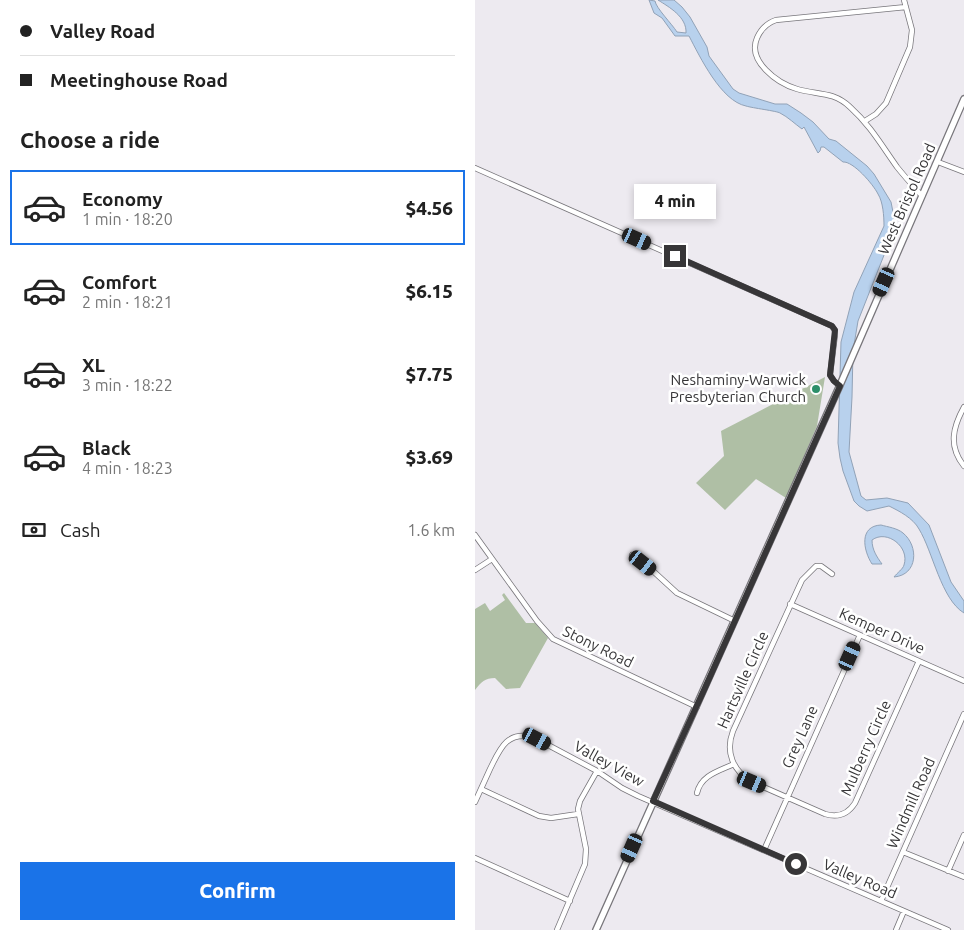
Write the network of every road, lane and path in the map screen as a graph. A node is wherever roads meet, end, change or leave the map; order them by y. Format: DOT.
graph roads {
  1 [pos="904,0"];
  2 [pos="906,7"];
  3 [pos="964,98"];
  4 [pos="865,121"];
  5 [pos="938,162"];
  6 [pos="475,168"];
  7 [pos="964,172"];
  8 [pos="922,196"];
  9 [pos="840,385"];
  10 [pos="964,407"];
  11 [pos="964,466"];
  12 [pos="475,535"];
  13 [pos="632,555"];
  14 [pos="492,559"];
  15 [pos="475,570"];
  16 [pos="832,574"];
  17 [pos="790,604"];
  18 [pos="735,621"];
  19 [pos="860,635"];
  20 [pos="919,661"];
  21 [pos="964,681"];
  22 [pos="697,707"];
  23 [pos="964,714"];
  24 [pos="734,764"];
  25 [pos="597,771"];
  26 [pos="481,789"];
  27 [pos="697,792"];
  28 [pos="787,798"];
  29 [pos="653,801"];
  30 [pos="475,802"];
  31 [pos="578,814"];
  32 [pos="964,834"];
  33 [pos="764,850"];
  34 [pos="903,852"];
  35 [pos="475,858"];
  36 [pos="948,870"];
  37 [pos="964,877"];
  38 [pos="881,901"];
  39 [pos="570,902"];
  40 [pos="904,911"];
  41 [pos="557,930"];
  42 [pos="596,930"];
  43 [pos="896,930"];
  44 [pos="948,930"];
  1 -- 2 [label="street"];
  2 -- 4 [label="street"];
  2 -- 4 [label="street"];
  3 -- 5 [label="main road, West Bristol Road"];
  4 -- 8 [label="street"];
  5 -- 7 [label="street"];
  5 -- 8 [label="main road, West Bristol Road"];
  6 -- 9 [label="street"];
  8 -- 9 [label="main road, West Bristol Road"];
  9 -- 18 [label="main road, West Bristol Road"];
  10 -- 11 [label="street"];
  12 -- 14 [label="street, Stony Road"];
  13 -- 18 [label="street"];
  14 -- 15 [label="street"];
  14 -- 22 [label="street, Stony Road"];
  16 -- 17 [label="street, Hartsville Circle"];
  17 -- 19 [label="street, Kemper Drive"];
  17 -- 24 [label="street, Hartsville Circle"];
  18 -- 22 [label="main road, West Bristol Road"];
  19 -- 20 [label="street, Kemper Drive"];
  19 -- 28 [label="street, Grey Lane"];
  20 -- 21 [label="street, Kemper Drive"];
  20 -- 28 [label="street, Mulberry Circle"];
  22 -- 29 [label="main road, West Bristol Road"];
  23 -- 34 [label="street, Windmill Road"];
  24 -- 27 [label="street"];
  24 -- 28 [label="street"];
  25 -- 26 [label="street, Valley View"];
  25 -- 29 [label="street, Valley View"];
  25 -- 31 [label="street"];
  26 -- 30 [label="street, Valley View"];
  26 -- 31 [label="street"];
  28 -- 33 [label="street, Grey Lane"];
  29 -- 33 [label="street, Valley Road"];
  29 -- 42 [label="main road, West Bristol Road"];
  31 -- 39 [label="street"];
  32 -- 36 [label="street"];
  33 -- 38 [label="street, Valley Road"];
  34 -- 36 [label="street"];
  34 -- 38 [label="street, Windmill Road"];
  35 -- 39 [label="street"];
  36 -- 37 [label="street"];
  38 -- 40 [label="street, Valley Road"];
  39 -- 41 [label="street"];
  40 -- 43 [label="street"];
  40 -- 44 [label="street, Valley Road"];
}
